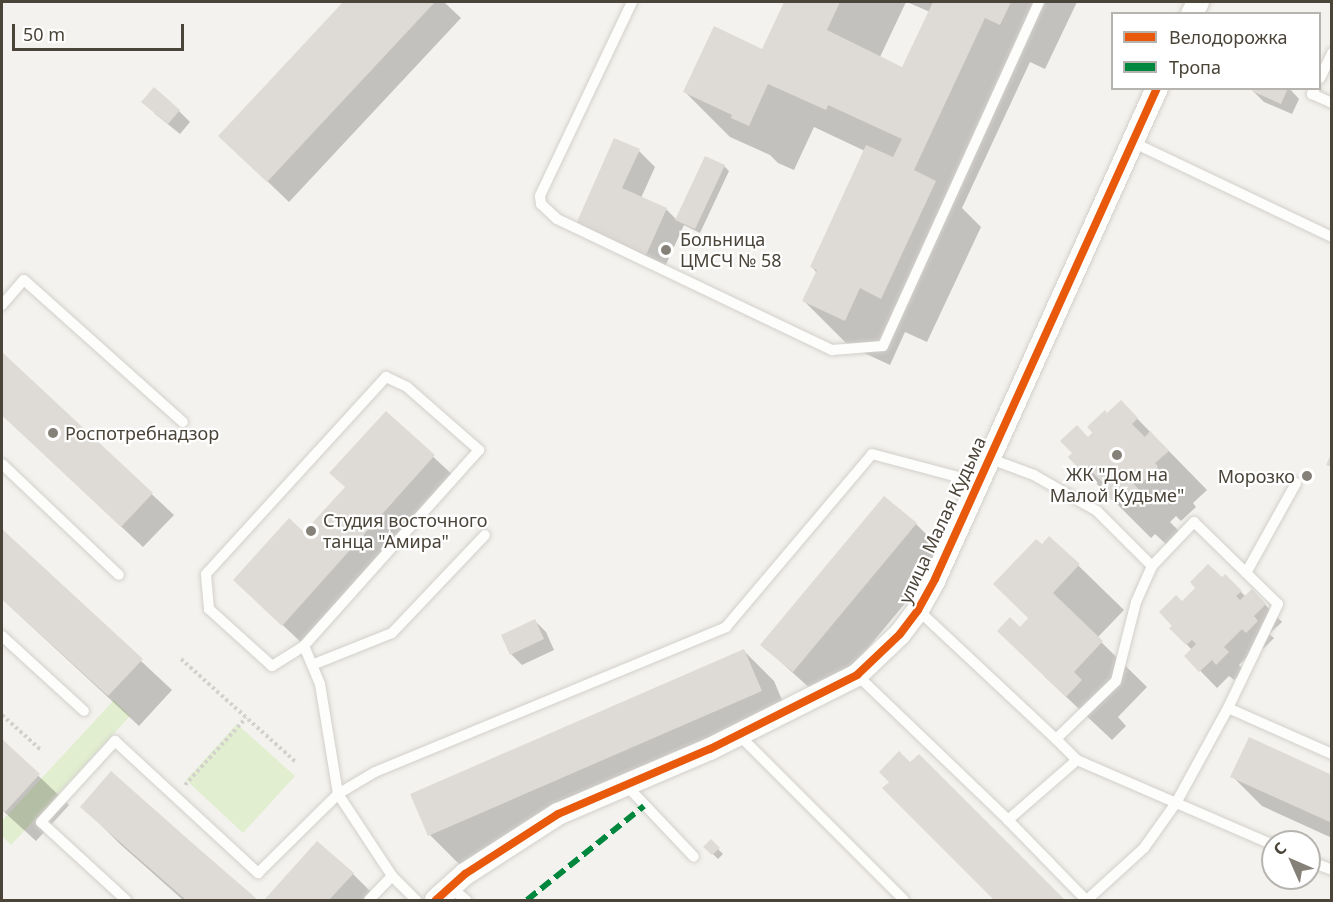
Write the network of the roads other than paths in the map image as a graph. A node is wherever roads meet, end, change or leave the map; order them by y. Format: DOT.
graph roads {
  1 [pos="632,2"];
  2 [pos="1039,2"];
  3 [pos="1332,52"];
  4 [pos="1321,76"];
  5 [pos="1156,90"];
  6 [pos="1314,90"];
  7 [pos="1332,103"];
  8 [pos="1132,142"];
  9 [pos="1332,237"];
  10 [pos="2,305"];
  11 [pos="183,422"];
  12 [pos="988,458"];
  13 [pos="2,464"];
  14 [pos="977,482"];
  15 [pos="1296,483"];
  16 [pos="485,536"];
  17 [pos="1152,566"];
  18 [pos="1246,573"];
  19 [pos="119,575"];
  20 [pos="918,610"];
  21 [pos="2,636"];
  22 [pos="304,646"];
  23 [pos="312,666"];
  24 [pos="857,675"];
  25 [pos="1228,708"];
  26 [pos="84,711"];
  27 [pos="739,735"];
  28 [pos="1056,739"];
  29 [pos="1332,754"];
  30 [pos="1077,760"];
  31 [pos="625,784"];
  32 [pos="338,794"];
  33 [pos="1176,803"];
  34 [pos="1008,820"];
  35 [pos="1261,840"];
  36 [pos="694,857"];
  37 [pos="392,876"];
  38 [pos="451,896"];
  39 [pos="126,900"];
  40 [pos="369,900"];
  41 [pos="416,900"];
  42 [pos="903,900"];
  43 [pos="1086,900"];
  1 -- 2 [label="lane"];
  3 -- 4 [label="lane"];
  5 -- 8 [label="street, улица Малая Кудьма"];
  6 -- 7 [label="lane"];
  8 -- 9 [label="lane"];
  8 -- 12 [label="street, улица Малая Кудьма"];
  10 -- 11 [label="lane"];
  12 -- 14 [label="street, улица Малая Кудьма"];
  12 -- 17 [label="lane"];
  13 -- 19 [label="lane"];
  14 -- 20 [label="street, улица Малая Кудьма"];
  14 -- 32 [label="lane"];
  15 -- 18 [label="lane"];
  16 -- 23 [label="lane"];
  17 -- 18 [label="lane"];
  17 -- 28 [label="lane"];
  18 -- 25 [label="lane"];
  20 -- 24 [label="street, улица Малая Кудьма"];
  20 -- 28 [label="lane"];
  21 -- 26 [label="lane"];
  22 -- 22 [label="lane"];
  22 -- 23 [label="lane"];
  23 -- 32 [label="lane"];
  24 -- 27 [label="street, улица Малая Кудьма"];
  24 -- 34 [label="lane"];
  25 -- 29 [label="lane"];
  25 -- 33 [label="lane"];
  27 -- 31 [label="street, улица Малая Кудьма"];
  27 -- 42 [label="lane"];
  28 -- 30 [label="lane"];
  30 -- 33 [label="lane"];
  30 -- 34 [label="lane"];
  31 -- 36 [label="lane"];
  31 -- 38 [label="street, улица Малая Кудьма"];
  32 -- 37 [label="lane"];
  32 -- 39 [label="lane"];
  33 -- 35 [label="lane"];
  33 -- 43 [label="lane"];
  34 -- 43 [label="lane"];
  37 -- 40 [label="lane"];
  37 -- 41 [label="lane"];
}
